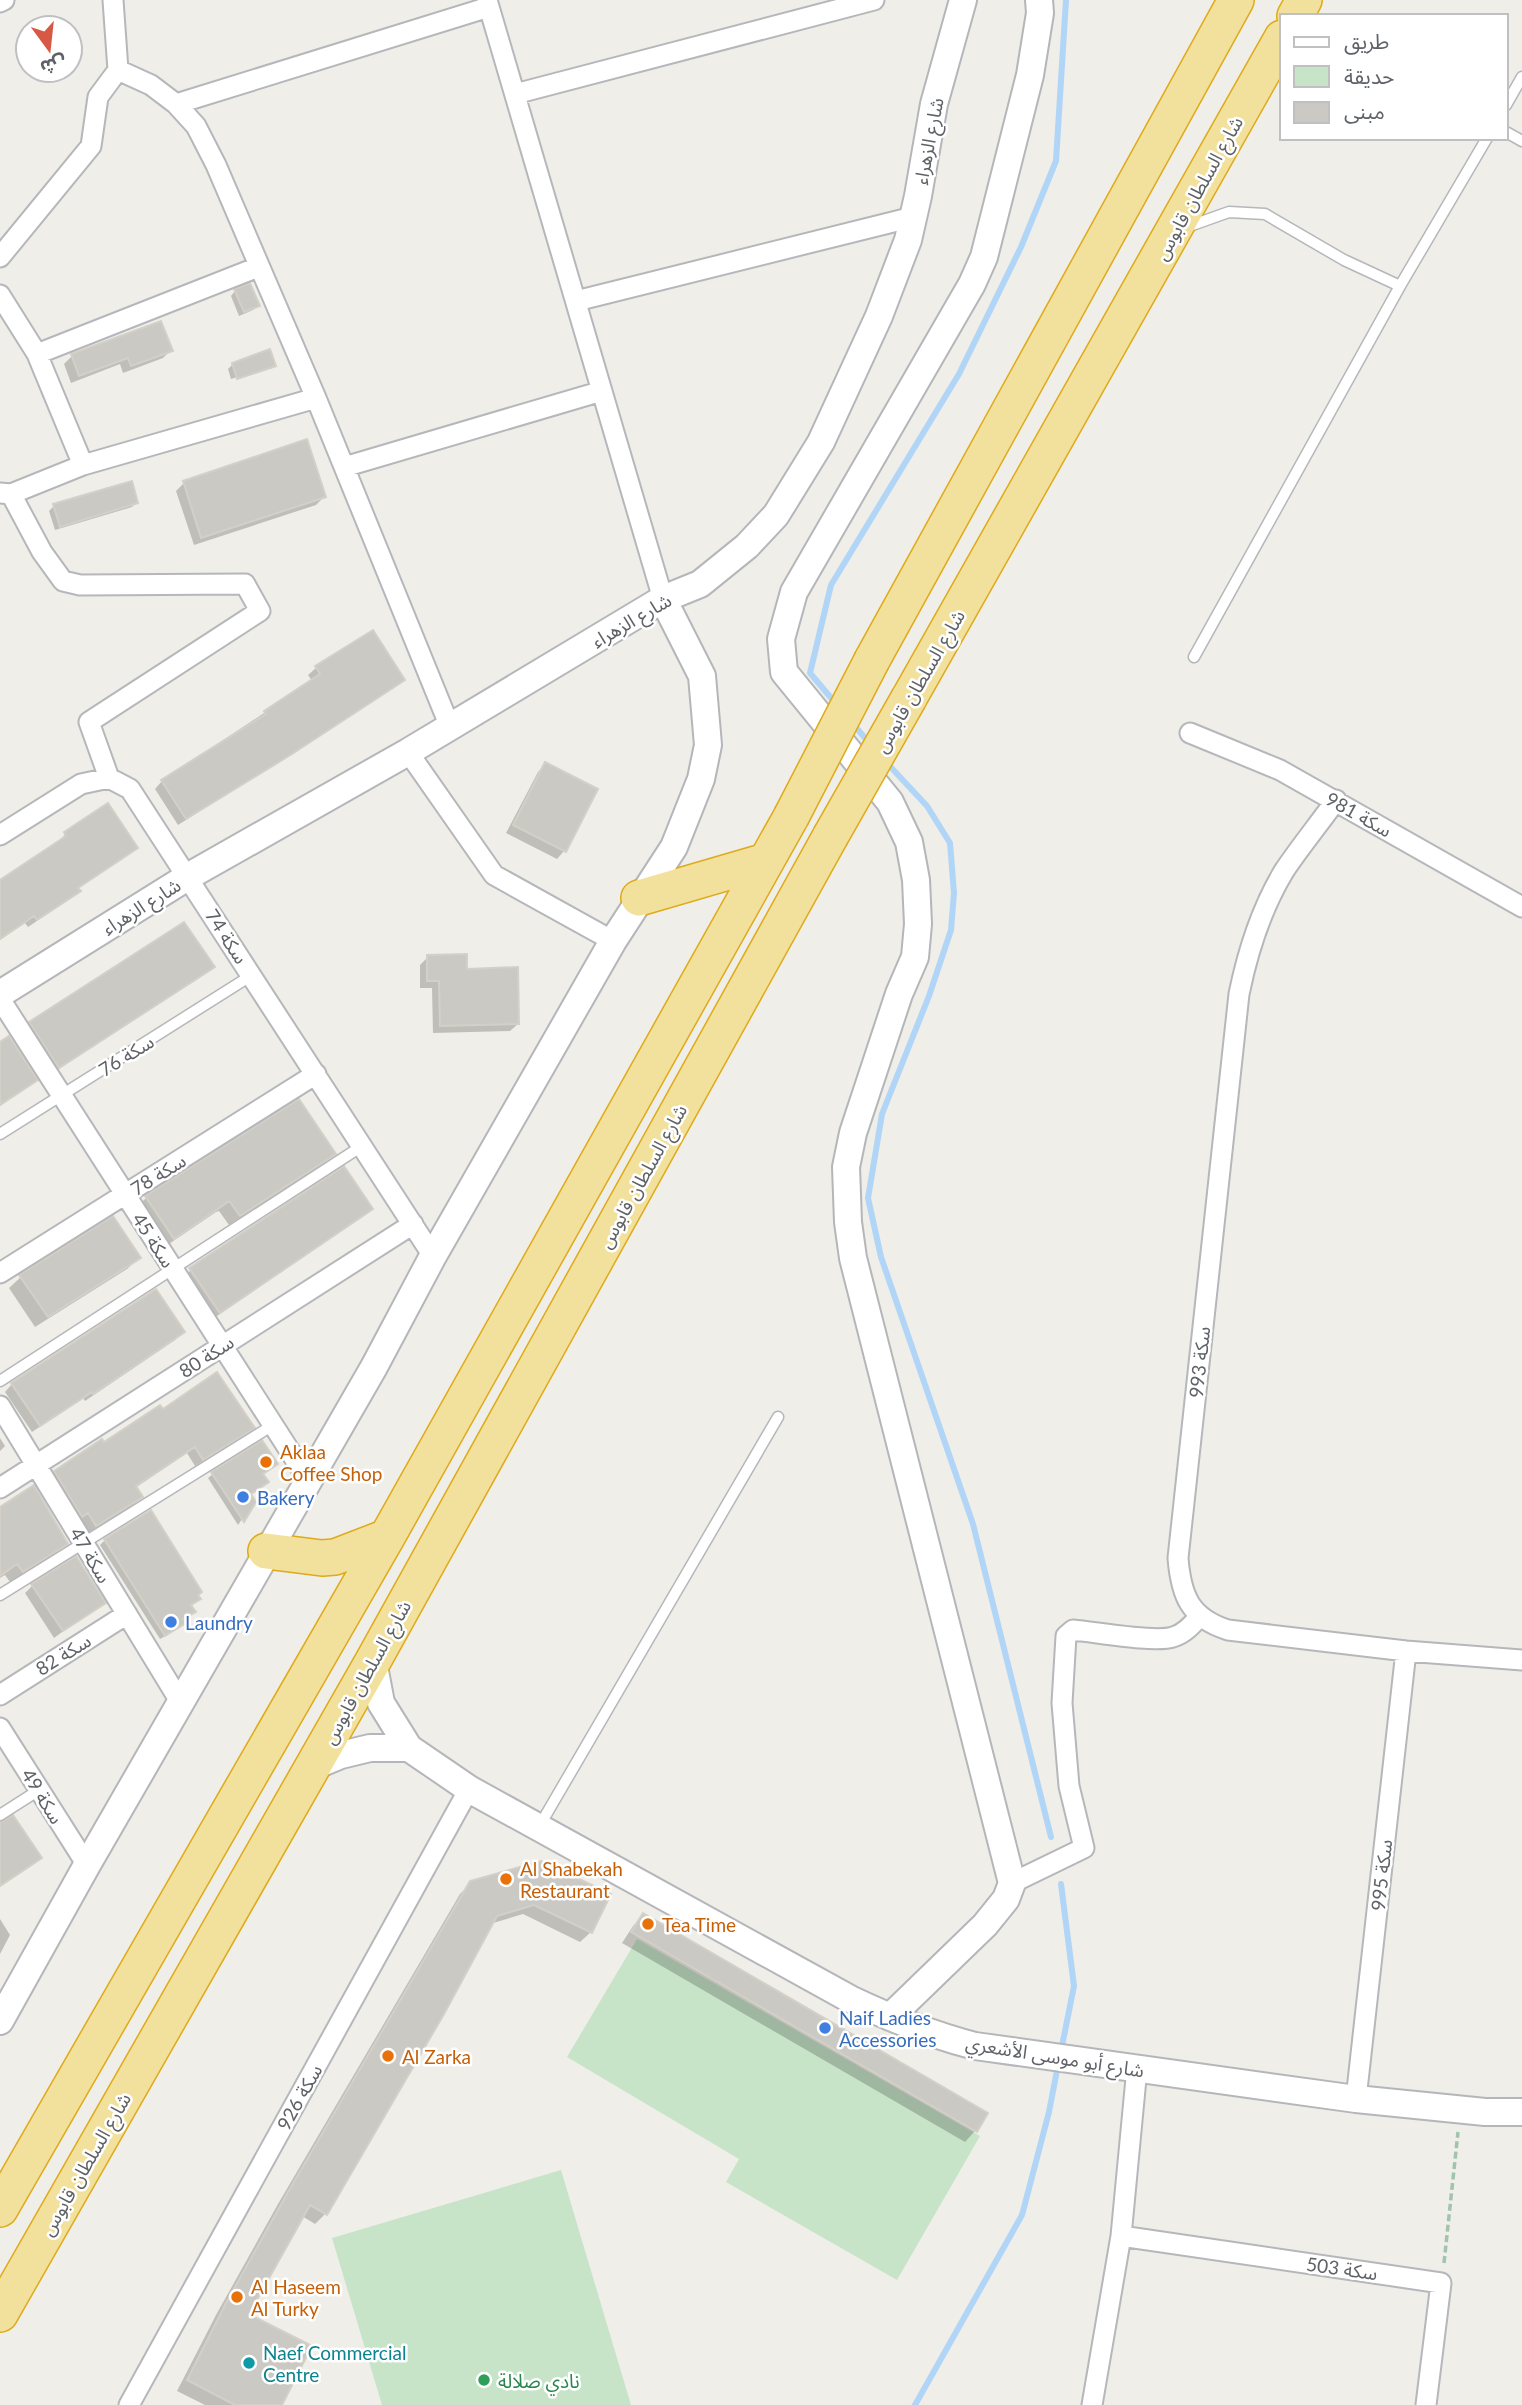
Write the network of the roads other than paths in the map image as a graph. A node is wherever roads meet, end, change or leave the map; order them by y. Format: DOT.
graph roads {
  1 [pos="113,0"];
  2 [pos="874,0"];
  3 [pos="963,0"];
  4 [pos="1039,0"];
  5 [pos="1236,0"];
  6 [pos="488,3"];
  7 [pos="1280,42"];
  8 [pos="118,70"];
  9 [pos="1522,77"];
  10 [pos="515,94"];
  11 [pos="1508,102"];
  12 [pos="176,104"];
  13 [pos="1486,140"];
  14 [pos="913,217"];
  15 [pos="1174,231"];
  16 [pos="0,257"];
  17 [pos="258,267"];
  18 [pos="1400,286"];
  19 [pos="0,295"];
  20 [pos="576,302"];
  21 [pos="37,354"];
  22 [pos="602,391"];
  23 [pos="316,397"];
  24 [pos="83,465"];
  25 [pos="344,467"];
  26 [pos="5,493"];
  27 [pos="663,599"];
  28 [pos="1194,657"];
  29 [pos="450,727"];
  30 [pos="1190,733"];
  31 [pos="408,752"];
  32 [pos="109,778"];
  33 [pos="1336,800"];
  34 [pos="2,830"];
  35 [pos="766,861"];
  36 [pos="189,876"];
  37 [pos="639,898"];
  38 [pos="1522,907"];
  39 [pos="613,941"];
  40 [pos="252,975"];
  41 [pos="0,996"];
  42 [pos="316,1074"];
  43 [pos="62,1095"];
  44 [pos="0,1134"];
  45 [pos="363,1146"];
  46 [pos="125,1194"];
  47 [pos="413,1224"];
  48 [pos="433,1256"];
  49 [pos="173,1269"];
  50 [pos="0,1273"];
  51 [pos="222,1346"];
  52 [pos="0,1381"];
  53 [pos="0,1406"];
  54 [pos="778,1418"];
  55 [pos="273,1425"];
  56 [pos="36,1465"];
  57 [pos="309,1480"];
  58 [pos="0,1488"];
  59 [pos="387,1537"];
  60 [pos="84,1543"];
  61 [pos="266,1552"];
  62 [pos="0,1595"];
  63 [pos="127,1614"];
  64 [pos="1199,1617"];
  65 [pos="1406,1651"];
  66 [pos="1522,1660"];
  67 [pos="373,1661"];
  68 [pos="0,1695"];
  69 [pos="181,1703"];
  70 [pos="0,1728"];
  71 [pos="409,1748"];
  72 [pos="312,1767"];
  73 [pos="469,1789"];
  74 [pos="39,1790"];
  75 [pos="0,1815"];
  76 [pos="539,1827"];
  77 [pos="87,1865"];
  78 [pos="1012,1882"];
  79 [pos="890,2017"];
  80 [pos="0,2021"];
  81 [pos="1125,2067"];
  82 [pos="1356,2099"];
  83 [pos="1522,2112"];
  84 [pos="0,2209"];
  85 [pos="1121,2235"];
  86 [pos="0,2314"];
  87 [pos="129,2405"];
  88 [pos="1092,2405"];
  89 [pos="1426,2405"];
  1 -- 8 [label="street"];
  2 -- 10 [label="street"];
  3 -- 14 [label="street, شارع الزهراء"];
  4 -- 78 [label="street"];
  5 -- 35 [label="highway, bridge"];
  6 -- 10 [label="street"];
  6 -- 12 [label="street"];
  7 -- 15 [label="highway, شارع السلطان قابوس"];
  8 -- 12 [label="street"];
  8 -- 16 [label="street"];
  9 -- 11 [label="lane"];
  10 -- 20 [label="street"];
  12 -- 17 [label="street"];
  13 -- 18 [label="lane"];
  14 -- 20 [label="street"];
  14 -- 27 [label="street, شارع الزهراء"];
  15 -- 18 [label="lane"];
  15 -- 67 [label="highway, شارع السلطان قابوس, bridge"];
  17 -- 21 [label="street"];
  17 -- 23 [label="street"];
  18 -- 28 [label="lane"];
  19 -- 21 [label="street"];
  20 -- 22 [label="street"];
  21 -- 24 [label="street"];
  22 -- 25 [label="street"];
  22 -- 27 [label="street"];
  23 -- 24 [label="street"];
  23 -- 25 [label="street"];
  24 -- 26 [label="street"];
  25 -- 29 [label="street"];
  26 -- 32 [label="street"];
  27 -- 29 [label="street, شارع الزهراء"];
  27 -- 37 [label="street"];
  29 -- 31 [label="street, شارع الزهراء"];
  30 -- 33 [label="street, سكة 981"];
  31 -- 36 [label="street, شارع الزهراء"];
  31 -- 39 [label="street"];
  32 -- 34 [label="street"];
  32 -- 36 [label="street, سكة 74"];
  33 -- 38 [label="street, سكة 981"];
  33 -- 64 [label="street, سكة 993"];
  35 -- 37 [label="highway"];
  35 -- 59 [label="highway"];
  36 -- 40 [label="street, سكة 74"];
  36 -- 41 [label="street, شارع الزهراء"];
  37 -- 39 [label="street"];
  39 -- 48 [label="street"];
  40 -- 42 [label="street, سكة 74"];
  40 -- 43 [label="lane, سكة 76"];
  41 -- 43 [label="street, سكة 45"];
  42 -- 45 [label="street, سكة 74"];
  42 -- 46 [label="street, سكة 78"];
  43 -- 44 [label="lane, سكة 76"];
  43 -- 46 [label="street, سكة 45"];
  45 -- 47 [label="street, سكة 74"];
  45 -- 49 [label="lane"];
  46 -- 49 [label="street, سكة 45"];
  46 -- 50 [label="street, سكة 78"];
  47 -- 48 [label="street, سكة 74"];
  47 -- 51 [label="street, سكة 80"];
  48 -- 57 [label="street"];
  49 -- 51 [label="street, سكة 45"];
  49 -- 52 [label="lane"];
  51 -- 55 [label="street, سكة 45"];
  51 -- 56 [label="street, سكة 80"];
  53 -- 56 [label="street, سكة 47"];
  54 -- 76 [label="lane"];
  55 -- 57 [label="street, سكة 45"];
  55 -- 60 [label="lane"];
  56 -- 58 [label="street, سكة 80"];
  56 -- 60 [label="street, سكة 47"];
  57 -- 61 [label="street"];
  59 -- 61 [label="highway"];
  59 -- 84 [label="highway"];
  60 -- 62 [label="lane"];
  60 -- 63 [label="street, سكة 47"];
  61 -- 69 [label="street"];
  63 -- 68 [label="street, سكة 82"];
  63 -- 69 [label="street, سكة 47"];
  64 -- 65 [label="street"];
  64 -- 78 [label="street"];
  65 -- 66 [label="street"];
  65 -- 82 [label="street, سكة 995"];
  67 -- 71 [label="street, شارع أبو موسى الأشعري"];
  67 -- 72 [label="highway, شارع السلطان قابوس"];
  69 -- 77 [label="street"];
  70 -- 74 [label="street, سكة 49"];
  71 -- 72 [label="street"];
  71 -- 73 [label="street, شارع أبو موسى الأشعري"];
  72 -- 86 [label="highway, شارع السلطان قابوس"];
  73 -- 76 [label="street, شارع أبو موسى الأشعري"];
  73 -- 87 [label="street, سكة 926"];
  74 -- 75 [label="lane"];
  74 -- 77 [label="street, سكة 49"];
  76 -- 79 [label="street, شارع أبو موسى الأشعري"];
  77 -- 80 [label="street"];
  78 -- 79 [label="street"];
  79 -- 81 [label="street, شارع أبو موسى الأشعري"];
  81 -- 82 [label="street, شارع أبو موسى الأشعري"];
  81 -- 85 [label="street"];
  82 -- 83 [label="street, شارع أبو موسى الأشعري"];
  85 -- 88 [label="street"];
  85 -- 89 [label="street, سكة 503"];
}
